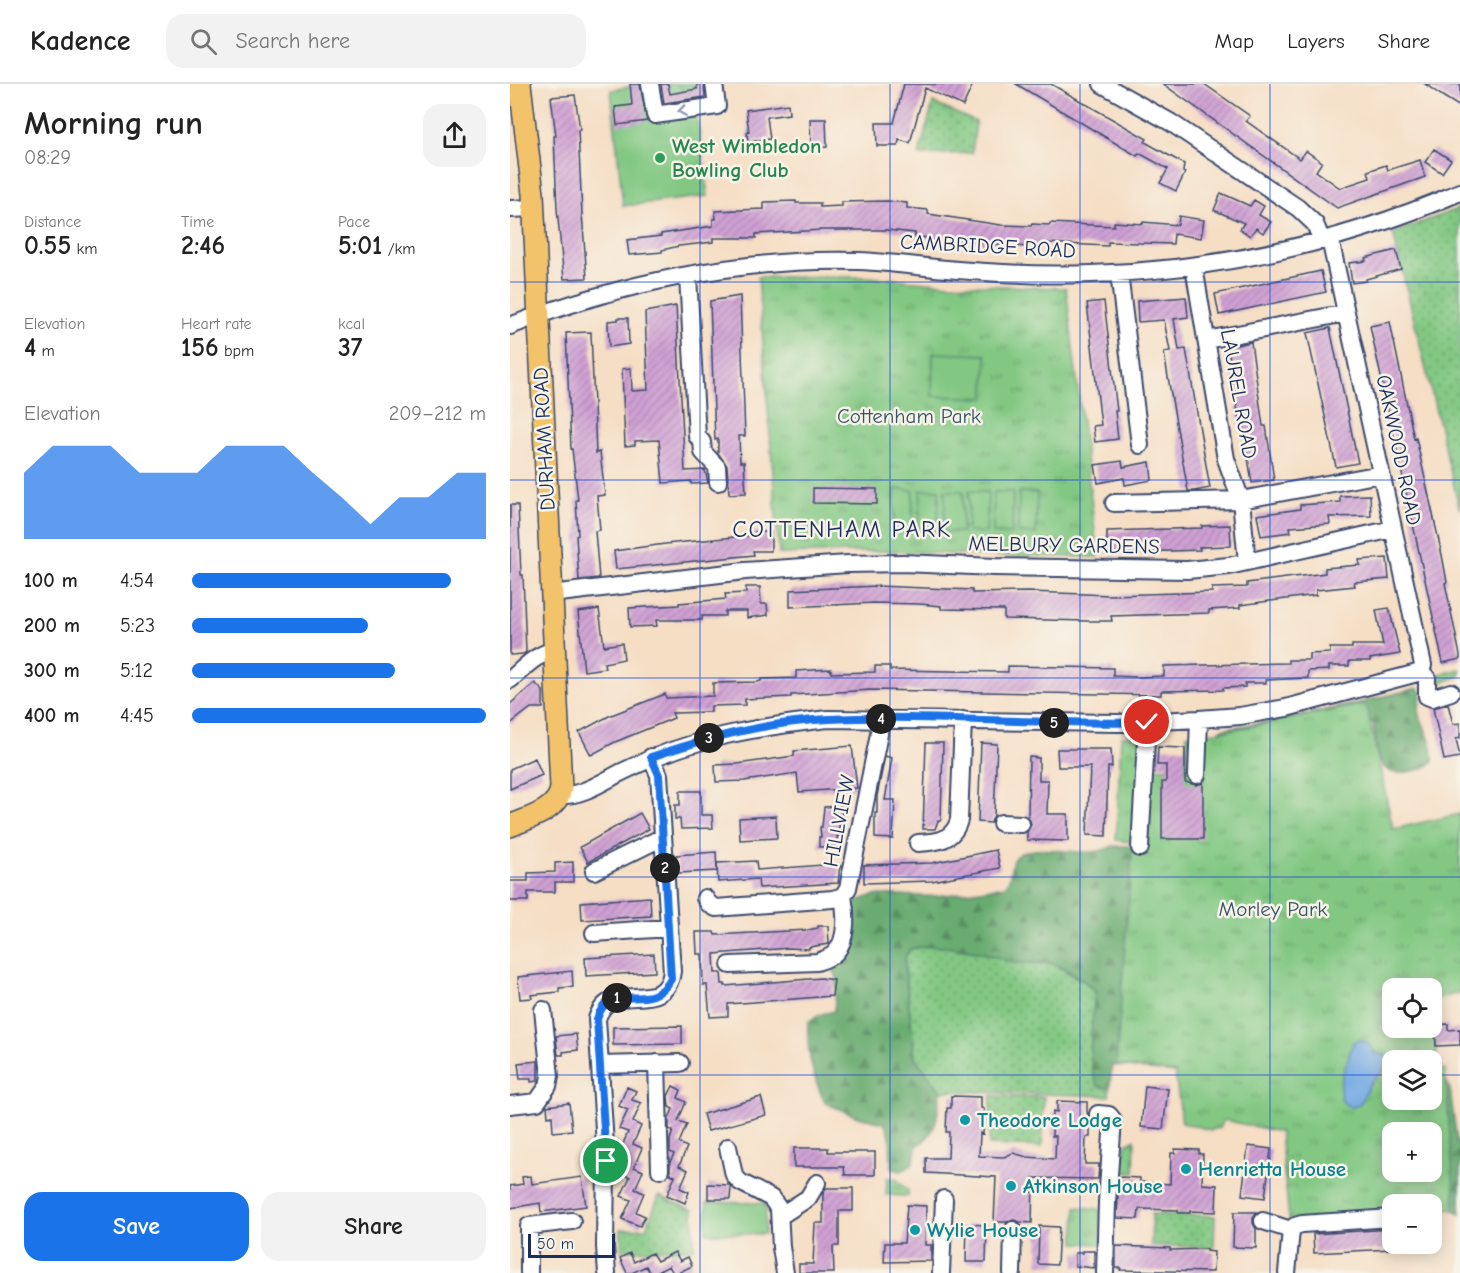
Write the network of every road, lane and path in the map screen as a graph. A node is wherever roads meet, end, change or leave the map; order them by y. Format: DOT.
graph roads {
  1 [pos="520,84"];
  2 [pos="650,84"];
  3 [pos="714,84"];
  4 [pos="1102,84"];
  5 [pos="1460,192"];
  6 [pos="534,208"];
  7 [pos="510,209"];
  8 [pos="1326,240"];
  9 [pos="1194,267"];
  10 [pos="1119,273"];
  11 [pos="688,276"];
  12 [pos="1346,313"];
  13 [pos="539,315"];
  14 [pos="510,326"];
  15 [pos="1207,340"];
  16 [pos="1140,445"];
  17 [pos="1381,474"];
  18 [pos="718,482"];
  19 [pos="1240,500"];
  20 [pos="1114,503"];
  21 [pos="1393,529"];
  22 [pos="1247,562"];
  23 [pos="551,594"];
  24 [pos="555,651"];
  25 [pos="1422,671"];
  26 [pos="510,680"];
  27 [pos="1451,692"];
  28 [pos="880,719"];
  29 [pos="1199,719"];
  30 [pos="963,720"];
  31 [pos="1147,722"];
  32 [pos="651,757"];
  33 [pos="1197,775"];
  34 [pos="560,795"];
  35 [pos="1001,823"];
  36 [pos="1021,824"];
  37 [pos="510,826"];
  38 [pos="663,837"];
  39 [pos="918,843"];
  40 [pos="1140,848"];
  41 [pos="594,871"];
  42 [pos="843,896"];
  43 [pos="705,898"];
  44 [pos="669,928"];
  45 [pos="594,933"];
  46 [pos="730,965"];
  47 [pos="543,1010"];
  48 [pos="657,1063"];
  49 [pos="680,1063"];
  50 [pos="600,1065"];
  51 [pos="510,1105"];
  52 [pos="1098,1114"];
  53 [pos="728,1147"];
  54 [pos="660,1170"];
  55 [pos="817,1183"];
  56 [pos="944,1199"];
  57 [pos="780,1216"];
  58 [pos="1382,1219"];
  59 [pos="572,1221"];
  60 [pos="1263,1221"];
  61 [pos="1013,1230"];
  62 [pos="1291,1230"];
  63 [pos="529,1273"];
  64 [pos="607,1273"];
  65 [pos="785,1273"];
  66 [pos="941,1273"];
  67 [pos="1012,1273"];
  68 [pos="1105,1273"];
  69 [pos="1287,1273"];
  1 -- 6 [label="main road, DURHAM ROAD"];
  3 -- 2 [label="street, one-way"];
  4 -- 8 [label="street, OAKWOOD ROAD"];
  5 -- 8 [label="street, CAMBRIDGE ROAD"];
  6 -- 7 [label="street"];
  6 -- 13 [label="main road, DURHAM ROAD"];
  8 -- 9 [label="street, CAMBRIDGE ROAD"];
  8 -- 12 [label="street, OAKWOOD ROAD"];
  9 -- 10 [label="street, CAMBRIDGE ROAD"];
  9 -- 15 [label="street, LAUREL ROAD"];
  10 -- 11 [label="street, CAMBRIDGE ROAD"];
  10 -- 16 [label="street"];
  11 -- 13 [label="street, CAMBRIDGE ROAD"];
  11 -- 18 [label="street"];
  12 -- 15 [label="street"];
  12 -- 17 [label="street, OAKWOOD ROAD"];
  13 -- 14 [label="street, CAMBRIDGE ROAD"];
  13 -- 23 [label="main road, DURHAM ROAD"];
  15 -- 19 [label="street, LAUREL ROAD"];
  17 -- 19 [label="street"];
  17 -- 21 [label="street, OAKWOOD ROAD"];
  19 -- 20 [label="street"];
  19 -- 22 [label="street, LAUREL ROAD"];
  21 -- 22 [label="street, MELBURY GARDENS"];
  21 -- 25 [label="street, OAKWOOD ROAD"];
  22 -- 23 [label="street, MELBURY GARDENS"];
  23 -- 24 [label="main road, DURHAM ROAD"];
  24 -- 26 [label="street"];
  24 -- 34 [label="main road, DURHAM ROAD"];
  25 -- 27 [label="street, OAKWOOD ROAD"];
  25 -- 29 [label="street"];
  28 -- 30 [label="street"];
  28 -- 32 [label="street"];
  28 -- 42 [label="street, HILLVIEW"];
  29 -- 31 [label="street"];
  29 -- 33 [label="street"];
  30 -- 31 [label="street"];
  30 -- 39 [label="street"];
  31 -- 40 [label="street"];
  32 -- 34 [label="street"];
  32 -- 38 [label="street"];
  34 -- 37 [label="main road"];
  35 -- 36 [label="street"];
  38 -- 41 [label="street"];
  38 -- 44 [label="street"];
  42 -- 43 [label="street, HILLVIEW"];
  42 -- 46 [label="street"];
  44 -- 45 [label="street"];
  44 -- 50 [label="street"];
  47 -- 51 [label="street"];
  48 -- 49 [label="street"];
  48 -- 50 [label="street"];
  48 -- 54 [label="street"];
  50 -- 64 [label="street"];
  52 -- 68 [label="street"];
  53 -- 57 [label="street"];
  55 -- 57 [label="street"];
  56 -- 66 [label="street"];
  57 -- 65 [label="street"];
  58 -- 62 [label="street"];
  59 -- 63 [label="street"];
  60 -- 62 [label="street"];
  61 -- 67 [label="street"];
  62 -- 69 [label="street"];
}
